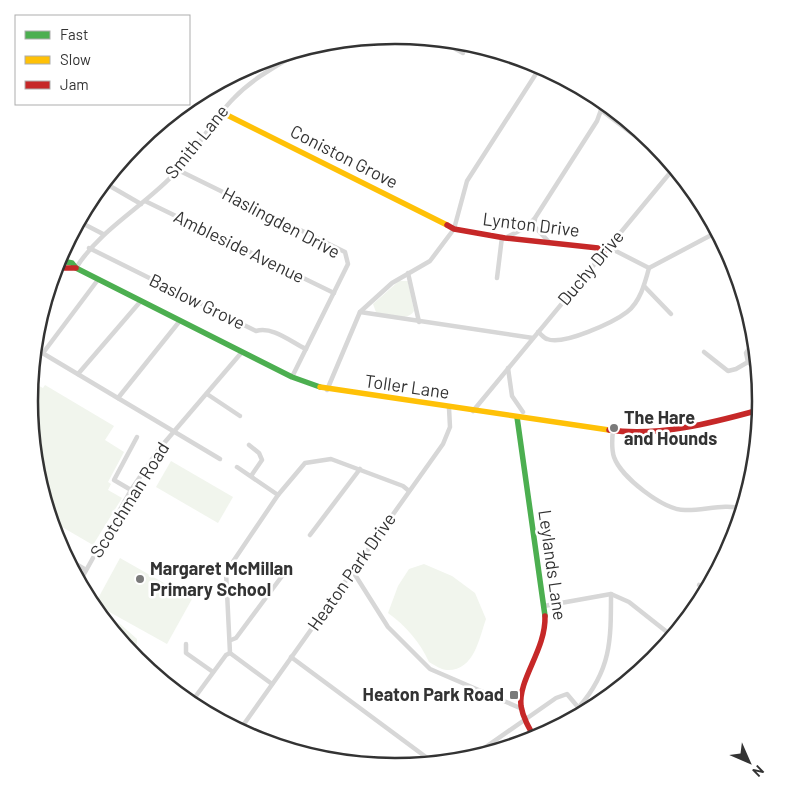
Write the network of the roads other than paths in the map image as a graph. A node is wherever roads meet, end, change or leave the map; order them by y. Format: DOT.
graph roads {
  1 [pos="456,50"];
  2 [pos="463,53"];
  3 [pos="285,62"];
  4 [pos="538,74"];
  5 [pos="601,110"];
  6 [pos="221,112"];
  7 [pos="617,122"];
  8 [pos="178,170"];
  9 [pos="669,174"];
  10 [pos="110,185"];
  11 [pos="143,202"];
  12 [pos="535,218"];
  13 [pos="84,224"];
  14 [pos="454,229"];
  15 [pos="103,234"];
  16 [pos="711,235"];
  17 [pos="504,238"];
  18 [pos="548,242"];
  19 [pos="89,248"];
  20 [pos="606,249"];
  21 [pos="66,261"];
  22 [pos="63,268"];
  23 [pos="76,268"];
  24 [pos="648,268"];
  25 [pos="408,273"];
  26 [pos="497,278"];
  27 [pos="97,281"];
  28 [pos="644,286"];
  29 [pos="334,293"];
  30 [pos="140,302"];
  31 [pos="360,312"];
  32 [pos="671,314"];
  33 [pos="180,322"];
  34 [pos="419,322"];
  35 [pos="538,332"];
  36 [pos="533,338"];
  37 [pos="306,349"];
  38 [pos="748,351"];
  39 [pos="242,352"];
  40 [pos="704,352"];
  41 [pos="43,353"];
  42 [pos="748,362"];
  43 [pos="508,368"];
  44 [pos="78,374"];
  45 [pos="292,377"];
  46 [pos="327,390"];
  47 [pos="207,394"];
  48 [pos="118,398"];
  49 [pos="449,408"];
  50 [pos="473,411"];
  51 [pos="523,412"];
  52 [pos="752,412"];
  53 [pos="240,416"];
  54 [pos="517,417"];
  55 [pos="613,430"];
  56 [pos="174,432"];
  57 [pos="137,437"];
  58 [pos="249,445"];
  59 [pos="220,459"];
  60 [pos="237,467"];
  61 [pos="360,470"];
  62 [pos="250,476"];
  63 [pos="132,490"];
  64 [pos="409,491"];
  65 [pos="278,496"];
  66 [pos="735,508"];
  67 [pos="310,536"];
  68 [pos="77,565"];
  69 [pos="288,568"];
  70 [pos="86,570"];
  71 [pos="352,570"];
  72 [pos="83,576"];
  73 [pos="610,594"];
  74 [pos="544,606"];
  75 [pos="667,632"];
  76 [pos="231,640"];
  77 [pos="186,644"];
  78 [pos="230,653"];
  79 [pos="291,658"];
  80 [pos="213,672"];
  81 [pos="272,684"];
  82 [pos="195,697"];
  83 [pos="580,706"];
  84 [pos="579,707"];
  85 [pos="520,708"];
  86 [pos="524,720"];
  87 [pos="244,724"];
  88 [pos="531,731"];
  89 [pos="487,746"];
  90 [pos="425,756"];
  1 -- 2 [label="street"];
  3 -- 6 [label="street, Smith Lane"];
  4 -- 14 [label="street"];
  5 -- 7 [label="street"];
  5 -- 12 [label="street"];
  6 -- 8 [label="street, Smith Lane"];
  6 -- 14 [label="main road, Coniston Grove"];
  8 -- 11 [label="street, Smith Lane"];
  8 -- 29 [label="street, Haslingden Drive"];
  9 -- 20 [label="street, Duchy Drive"];
  10 -- 11 [label="street, Ambleside Avenue"];
  11 -- 15 [label="street, Smith Lane"];
  11 -- 29 [label="street, Ambleside Avenue"];
  12 -- 17 [label="street"];
  12 -- 18 [label="street"];
  13 -- 15 [label="street"];
  14 -- 17 [label="main road, Lynton Drive"];
  14 -- 25 [label="street"];
  15 -- 19 [label="street, Smith Lane"];
  16 -- 24 [label="street"];
  17 -- 18 [label="main road, Lynton Drive"];
  17 -- 26 [label="street"];
  18 -- 20 [label="main road, Lynton Drive"];
  19 -- 23 [label="street, Smith Lane"];
  19 -- 37 [label="street, Baslow Grove"];
  20 -- 24 [label="street"];
  20 -- 35 [label="street, Duchy Drive"];
  21 -- 23 [label="main road, Toller Lane"];
  22 -- 23 [label="main road"];
  23 -- 27 [label="main road, Toller Lane"];
  24 -- 28 [label="street"];
  25 -- 31 [label="street"];
  25 -- 34 [label="street"];
  27 -- 30 [label="main road, Toller Lane"];
  27 -- 41 [label="street"];
  28 -- 32 [label="street"];
  28 -- 35 [label="street"];
  29 -- 37 [label="street, Haslingden Drive"];
  30 -- 33 [label="main road, Toller Lane"];
  30 -- 44 [label="street"];
  31 -- 34 [label="street"];
  31 -- 46 [label="street"];
  33 -- 39 [label="main road, Toller Lane"];
  33 -- 48 [label="street"];
  34 -- 36 [label="street"];
  35 -- 36 [label="street, Duchy Drive"];
  36 -- 43 [label="street, Duchy Drive"];
  37 -- 45 [label="street, Haslingden Drive"];
  38 -- 42 [label="street"];
  39 -- 45 [label="main road, Toller Lane"];
  39 -- 47 [label="street, Scotchman Road"];
  40 -- 42 [label="street"];
  41 -- 44 [label="street"];
  43 -- 50 [label="street, Duchy Drive"];
  43 -- 51 [label="street"];
  44 -- 48 [label="street"];
  45 -- 46 [label="main road, Toller Lane"];
  46 -- 49 [label="main road, Toller Lane"];
  47 -- 53 [label="street"];
  47 -- 56 [label="street, Scotchman Road"];
  48 -- 56 [label="street"];
  49 -- 50 [label="main road, Toller Lane"];
  49 -- 64 [label="street, Heaton Park Drive"];
  50 -- 54 [label="main road, Toller Lane"];
  52 -- 55 [label="main road, Toller Lane"];
  54 -- 55 [label="main road, Toller Lane"];
  54 -- 74 [label="main road, Leylands Lane"];
  55 -- 66 [label="street"];
  56 -- 59 [label="street"];
  56 -- 63 [label="street, Scotchman Road"];
  57 -- 63 [label="street"];
  58 -- 62 [label="street"];
  60 -- 62 [label="street"];
  61 -- 64 [label="street"];
  61 -- 65 [label="street"];
  61 -- 67 [label="street"];
  62 -- 65 [label="street"];
  63 -- 70 [label="street, Scotchman Road"];
  64 -- 71 [label="street, Heaton Park Drive"];
  65 -- 76 [label="street"];
  68 -- 70 [label="street"];
  69 -- 76 [label="street"];
  70 -- 72 [label="street, Scotchman Road"];
  71 -- 79 [label="street, Heaton Park Drive"];
  71 -- 85 [label="street"];
  73 -- 74 [label="street"];
  73 -- 75 [label="street"];
  73 -- 83 [label="street"];
  74 -- 85 [label="main road, Leylands Lane"];
  76 -- 78 [label="street"];
  77 -- 80 [label="street"];
  78 -- 80 [label="street"];
  78 -- 81 [label="street"];
  79 -- 81 [label="street, Heaton Park Drive"];
  79 -- 90 [label="street"];
  80 -- 82 [label="street"];
  81 -- 87 [label="street, Heaton Park Drive"];
  84 -- 86 [label="street"];
  85 -- 86 [label="main road"];
  86 -- 88 [label="main road"];
  86 -- 89 [label="street"];
}
